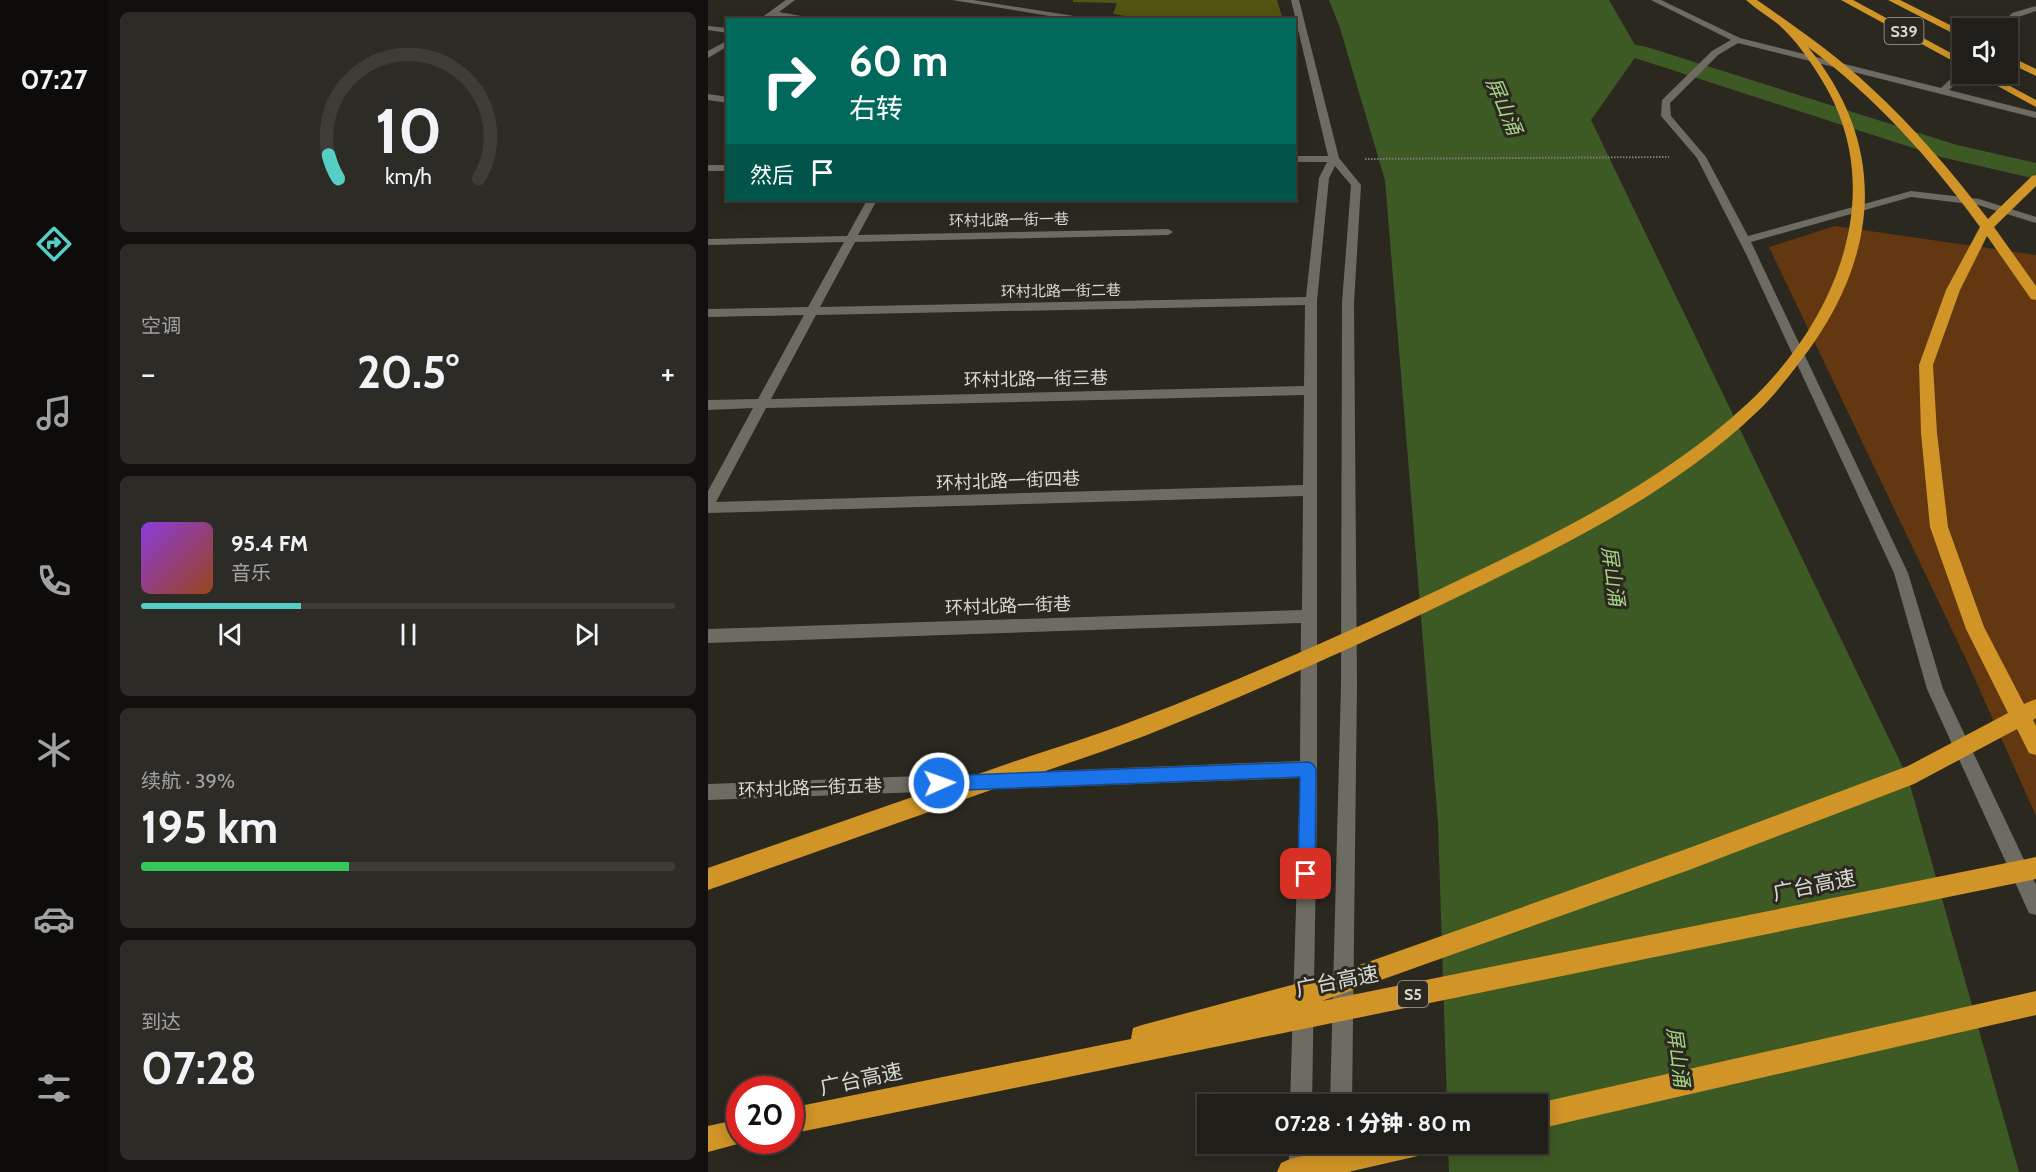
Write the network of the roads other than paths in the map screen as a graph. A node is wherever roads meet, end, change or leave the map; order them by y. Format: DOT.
graph roads {
  1 [pos="791,0"];
  2 [pos="956,0"];
  3 [pos="1295,0"];
  4 [pos="1655,0"];
  5 [pos="1751,0"];
  6 [pos="1846,0"];
  7 [pos="1893,0"];
  8 [pos="2036,8"];
  9 [pos="1033,10"];
  10 [pos="771,13"];
  11 [pos="765,18"];
  12 [pos="805,18"];
  13 [pos="1024,18"];
  14 [pos="1083,18"];
  15 [pos="2012,18"];
  16 [pos="1783,23"];
  17 [pos="708,28"];
  18 [pos="1952,30"];
  19 [pos="726,31"];
  20 [pos="1737,40"];
  21 [pos="725,46"];
  22 [pos="1296,51"];
  23 [pos="1309,53"];
  24 [pos="708,55"];
  25 [pos="1952,58"];
  26 [pos="2018,64"];
  27 [pos="2036,73"];
  28 [pos="1952,82"];
  29 [pos="1999,84"];
  30 [pos="1943,91"];
  31 [pos="708,97"];
  32 [pos="726,100"];
  33 [pos="2036,104"];
  34 [pos="2036,115"];
  35 [pos="1296,159"];
  36 [pos="1334,159"];
  37 [pos="708,168"];
  38 [pos="726,168"];
  39 [pos="2036,179"];
  40 [pos="871,201"];
  41 [pos="2036,220"];
  42 [pos="1168,232"];
  43 [pos="850,238"];
  44 [pos="1745,240"];
  45 [pos="708,242"];
  46 [pos="2036,296"];
  47 [pos="1311,301"];
  48 [pos="811,311"];
  49 [pos="708,313"];
  50 [pos="1310,390"];
  51 [pos="762,404"];
  52 [pos="708,405"];
  53 [pos="1310,490"];
  54 [pos="708,506"];
  55 [pos="1309,616"];
  56 [pos="708,636"];
  57 [pos="2036,708"];
  58 [pos="2036,746"];
  59 [pos="1308,769"];
  60 [pos="708,792"];
  61 [pos="2036,868"];
  62 [pos="708,879"];
  63 [pos="2036,906"];
  64 [pos="2036,1003"];
  65 [pos="965,1084"];
  66 [pos="1301,1094"];
  67 [pos="1341,1094"];
  68 [pos="1548,1114"];
  69 [pos="804,1118"];
  70 [pos="726,1135"];
  71 [pos="708,1138"];
  72 [pos="1300,1154"];
  73 [pos="1340,1154"];
  74 [pos="1369,1154"];
  75 [pos="1290,1172"];
  76 [pos="1300,1172"];
  77 [pos="1340,1172"];
  1 -- 10 [label="street"];
  2 -- 9 [label="street"];
  3 -- 23 [label="street"];
  4 -- 20 [label="street"];
  5 -- 16 [label="highway"];
  6 -- 25 [label="highway, S39"];
  7 -- 18 [label="highway, S39"];
  8 -- 15 [label="street"];
  9 -- 13 [label="street"];
  9 -- 14 [label="street"];
  10 -- 11 [label="street"];
  10 -- 12 [label="street"];
  16 -- 46 [label="highway"];
  16 -- 62 [label="highway"];
  17 -- 19 [label="street"];
  20 -- 30 [label="street"];
  20 -- 44 [label="street"];
  21 -- 24 [label="street"];
  22 -- 23 [label="street"];
  23 -- 36 [label="street"];
  26 -- 27 [label="highway"];
  28 -- 30 [label="street"];
  29 -- 33 [label="highway"];
  30 -- 34 [label="street"];
  31 -- 32 [label="street"];
  35 -- 36 [label="street"];
  36 -- 47 [label="street"];
  36 -- 67 [label="street"];
  37 -- 38 [label="street"];
  39 -- 58 [label="highway"];
  40 -- 43 [label="street"];
  41 -- 44 [label="street"];
  42 -- 43 [label="street, 环村北路一街一巷"];
  43 -- 45 [label="street, 环村北路一街一巷"];
  43 -- 48 [label="street"];
  44 -- 63 [label="street"];
  47 -- 48 [label="street, 环村北路一街二巷"];
  47 -- 50 [label="street"];
  48 -- 49 [label="street, 环村北路一街二巷"];
  48 -- 51 [label="street"];
  50 -- 51 [label="street, 环村北路一街三巷"];
  50 -- 53 [label="street"];
  51 -- 52 [label="street, 环村北路一街三巷"];
  51 -- 54 [label="street"];
  53 -- 54 [label="street, 环村北路一街四巷"];
  53 -- 55 [label="street"];
  55 -- 56 [label="street, 环村北路一街巷"];
  55 -- 59 [label="street"];
  57 -- 65 [label="highway"];
  59 -- 60 [label="street, 环村北路一街五巷"];
  59 -- 66 [label="street"];
  61 -- 65 [label="highway, 广台高速 / S5"];
  64 -- 68 [label="highway"];
  65 -- 69 [label="highway, 广台高速 / S5"];
  70 -- 71 [label="highway"];
  72 -- 76 [label="street"];
  73 -- 77 [label="street"];
  74 -- 75 [label="highway"];
}
